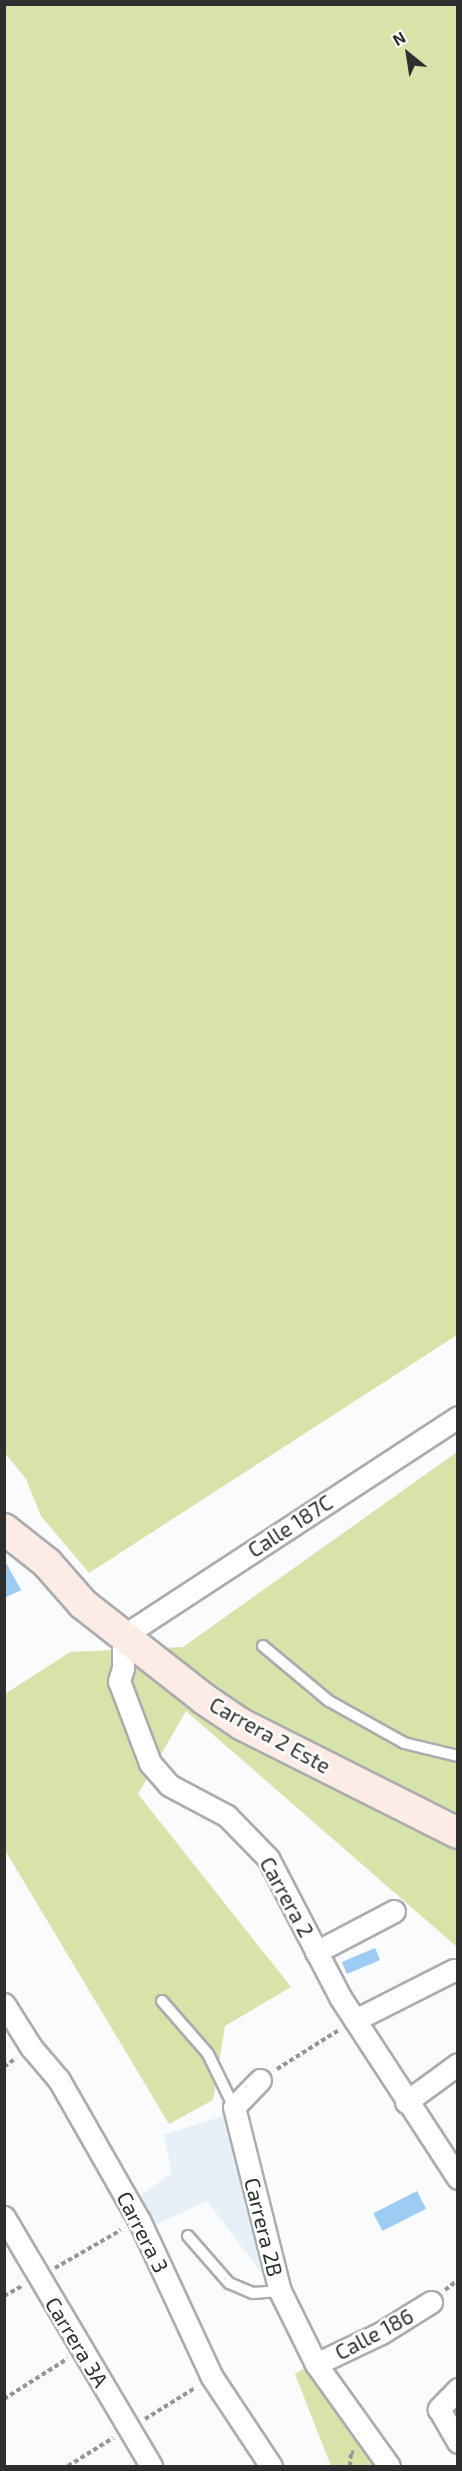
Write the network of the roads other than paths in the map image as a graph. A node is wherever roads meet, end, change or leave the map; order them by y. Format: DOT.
graph roads {
  1 [pos="458,1417"];
  2 [pos="4,1529"];
  3 [pos="123,1636"];
  4 [pos="263,1646"];
  5 [pos="458,1756"];
  6 [pos="458,1833"];
  7 [pos="394,1911"];
  8 [pos="316,1952"];
  9 [pos="454,1970"];
  10 [pos="162,2001"];
  11 [pos="4,2004"];
  12 [pos="355,2020"];
  13 [pos="458,2064"];
  14 [pos="260,2080"];
  15 [pos="406,2102"];
  16 [pos="234,2108"];
  17 [pos="457,2176"];
  18 [pos="4,2217"];
  19 [pos="188,2236"];
  20 [pos="280,2291"];
  21 [pos="431,2302"];
  22 [pos="316,2364"];
  23 [pos="458,2389"];
  24 [pos="458,2442"];
  25 [pos="151,2466"];
  26 [pos="271,2466"];
  27 [pos="389,2466"];
  1 -- 3 [label="street, Calle 187C"];
  2 -- 3 [label="main road, Carrera 2 Este"];
  3 -- 6 [label="main road, Carrera 2 Este"];
  3 -- 8 [label="street, Carrera 2"];
  4 -- 5 [label="lane"];
  7 -- 8 [label="street"];
  8 -- 12 [label="street, Carrera 2"];
  9 -- 12 [label="street"];
  10 -- 16 [label="lane"];
  11 -- 26 [label="street, Carrera 3"];
  12 -- 15 [label="street, Carrera 2"];
  13 -- 15 [label="street"];
  14 -- 16 [label="street"];
  15 -- 17 [label="street, Carrera 2"];
  16 -- 20 [label="street, Carrera 2B"];
  18 -- 25 [label="street, Carrera 3A"];
  19 -- 20 [label="lane"];
  20 -- 22 [label="street, Carrera 2B"];
  21 -- 22 [label="street, Calle 186"];
  22 -- 27 [label="street, Carrera 2B"];
  23 -- 24 [label="street"];
}
